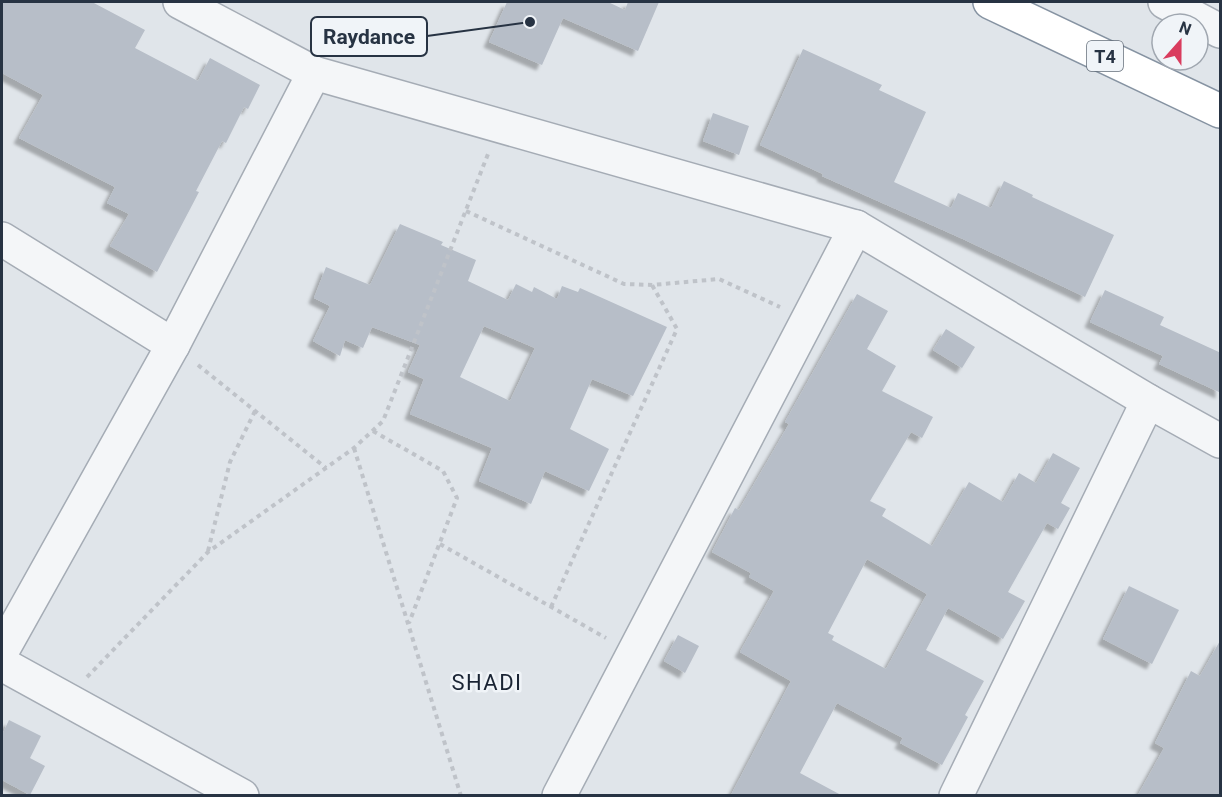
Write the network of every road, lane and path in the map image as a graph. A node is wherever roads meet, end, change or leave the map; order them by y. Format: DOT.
graph roads {
  1 [pos="180,2"];
  2 [pos="990,2"];
  3 [pos="1165,2"];
  4 [pos="1221,31"];
  5 [pos="314,73"];
  6 [pos="1221,111"];
  7 [pos="500,126"];
  8 [pos="465,212"];
  9 [pos="856,227"];
  10 [pos="2,239"];
  11 [pos="652,285"];
  12 [pos="807,320"];
  13 [pos="173,345"];
  14 [pos="1148,401"];
  15 [pos="255,411"];
  16 [pos="373,431"];
  17 [pos="1221,441"];
  18 [pos="354,448"];
  19 [pos="326,468"];
  20 [pos="440,544"];
  21 [pos="208,552"];
  22 [pos="551,607"];
  23 [pos="409,625"];
  24 [pos="2,651"];
  25 [pos="633,653"];
  26 [pos="2,664"];
  27 [pos="65,699"];
  28 [pos="242,795"];
  29 [pos="461,795"];
  30 [pos="559,795"];
  31 [pos="956,795"];
  1 -- 5 [label="street"];
  2 -- 6 [label="highway, T4"];
  3 -- 4 [label="street"];
  5 -- 7 [label="street"];
  5 -- 13 [label="street"];
  7 -- 8 [label="path"];
  7 -- 9 [label="street"];
  8 -- 11 [label="path"];
  8 -- 16 [label="path"];
  9 -- 12 [label="street"];
  9 -- 14 [label="street"];
  10 -- 13 [label="street"];
  11 -- 12 [label="path"];
  11 -- 22 [label="path"];
  12 -- 25 [label="street"];
  13 -- 15 [label="path"];
  13 -- 24 [label="street"];
  14 -- 17 [label="street"];
  14 -- 31 [label="street"];
  15 -- 19 [label="path"];
  15 -- 21 [label="path"];
  16 -- 18 [label="path"];
  16 -- 20 [label="path"];
  18 -- 19 [label="path"];
  18 -- 23 [label="path"];
  19 -- 21 [label="path"];
  20 -- 22 [label="path"];
  20 -- 23 [label="path"];
  21 -- 27 [label="path"];
  22 -- 25 [label="path"];
  23 -- 29 [label="path"];
  25 -- 30 [label="street"];
  26 -- 27 [label="street"];
  27 -- 28 [label="street"];
}
